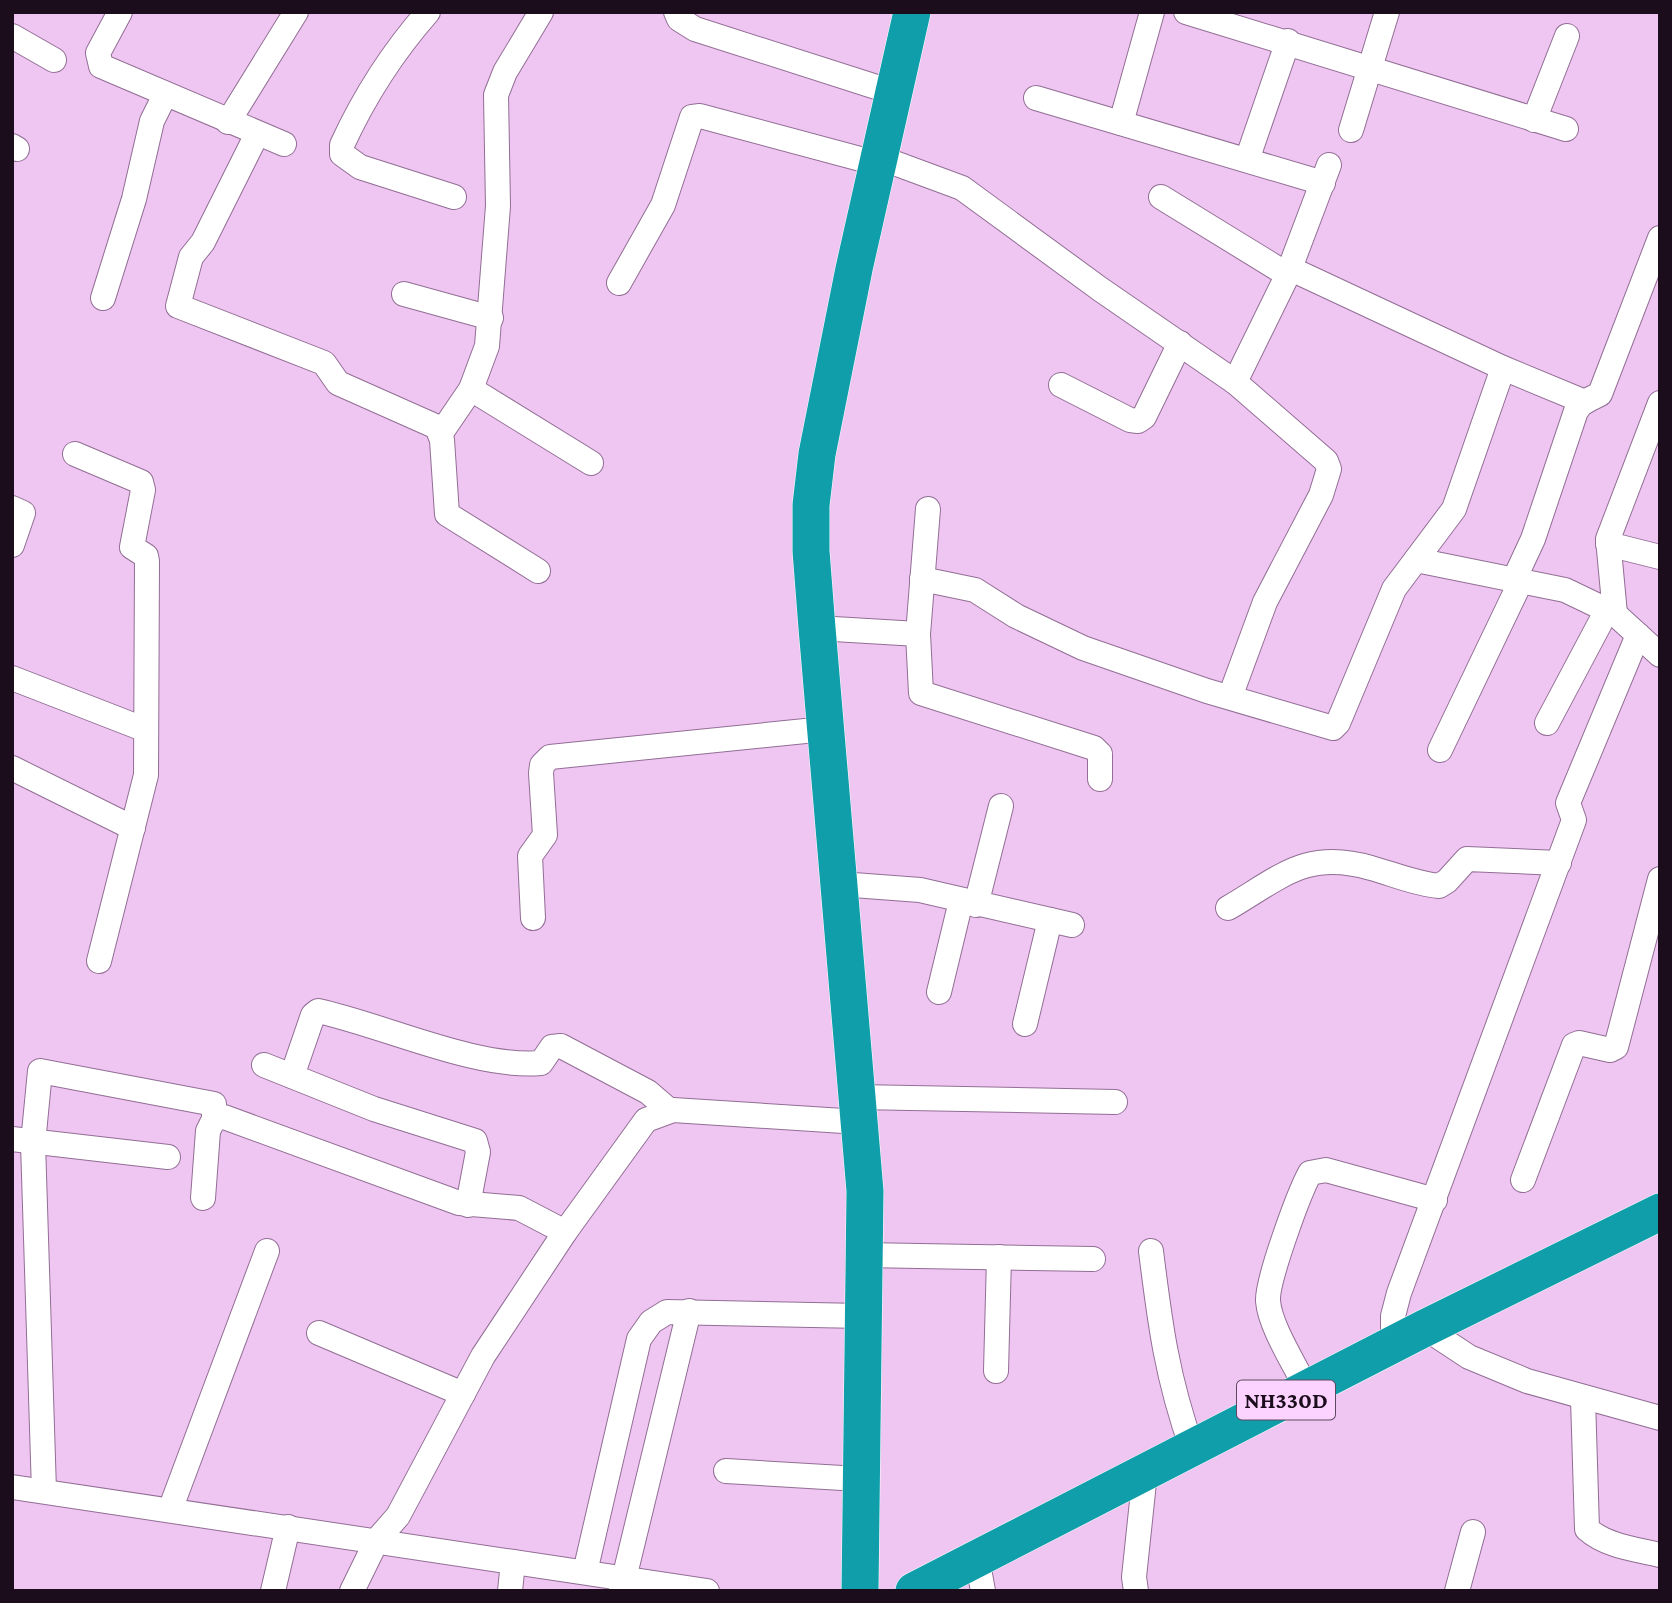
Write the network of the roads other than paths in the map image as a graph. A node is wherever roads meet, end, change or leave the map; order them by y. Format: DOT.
graph roads {
  1 [pos="120,12"];
  2 [pos="296,12"];
  3 [pos="428,12"];
  4 [pos="541,12"];
  5 [pos="676,12"];
  6 [pos="912,12"];
  7 [pos="1152,12"];
  8 [pos="1186,12"];
  9 [pos="1387,12"];
  10 [pos="12,36"];
  11 [pos="1567,36"];
  12 [pos="1288,41"];
  13 [pos="54,60"];
  14 [pos="1368,68"];
  15 [pos="895,93"];
  16 [pos="165,95"];
  17 [pos="1036,98"];
  18 [pos="1534,120"];
  19 [pos="228,122"];
  20 [pos="1121,123"];
  21 [pos="1566,129"];
  22 [pos="1351,130"];
  23 [pos="257,134"];
  24 [pos="284,144"];
  25 [pos="1247,160"];
  26 [pos="880,161"];
  27 [pos="454,197"];
  28 [pos="1161,197"];
  29 [pos="1659,240"];
  30 [pos="1289,272"];
  31 [pos="619,283"];
  32 [pos="404,294"];
  33 [pos="103,298"];
  34 [pos="491,318"];
  35 [pos="1180,342"];
  36 [pos="1503,368"];
  37 [pos="1235,382"];
  38 [pos="1061,385"];
  39 [pos="471,389"];
  40 [pos="1585,402"];
  41 [pos="1660,403"];
  42 [pos="440,433"];
  43 [pos="75,454"];
  44 [pos="591,463"];
  45 [pos="12,508"];
  46 [pos="928,509"];
  47 [pos="1608,544"];
  48 [pos="12,545"];
  49 [pos="1660,557"];
  50 [pos="1416,560"];
  51 [pos="538,571"];
  52 [pos="922,579"];
  53 [pos="1517,582"];
  54 [pos="1611,612"];
  55 [pos="817,628"];
  56 [pos="918,634"];
  57 [pos="1638,635"];
  58 [pos="1660,656"];
  59 [pos="12,678"];
  60 [pos="1230,697"];
  61 [pos="1547,723"];
  62 [pos="825,729"];
  63 [pos="146,730"];
  64 [pos="1440,750"];
  65 [pos="15,776"];
  66 [pos="1100,779"];
  67 [pos="1001,806"];
  68 [pos="133,828"];
  69 [pos="1559,863"];
  70 [pos="1660,879"];
  71 [pos="839,884"];
  72 [pos="968,903"];
  73 [pos="1228,908"];
  74 [pos="533,918"];
  75 [pos="99,961"];
  76 [pos="939,992"];
  77 [pos="1025,1024"];
  78 [pos="264,1065"];
  79 [pos="292,1076"];
  80 [pos="1115,1102"];
  81 [pos="668,1110"];
  82 [pos="858,1110"];
  83 [pos="214,1119"];
  84 [pos="23,1141"];
  85 [pos="168,1157"];
  86 [pos="1523,1180"];
  87 [pos="203,1198"];
  88 [pos="1435,1200"];
  89 [pos="468,1205"];
  90 [pos="1660,1212"];
  91 [pos="565,1232"];
  92 [pos="267,1251"];
  93 [pos="1151,1251"];
  94 [pos="863,1255"];
  95 [pos="999,1257"];
  96 [pos="1093,1259"];
  97 [pos="689,1311"];
  98 [pos="862,1316"];
  99 [pos="1425,1328"];
  100 [pos="319,1333"];
  101 [pos="1393,1344"];
  102 [pos="996,1371"];
  103 [pos="1307,1390"];
  104 [pos="463,1394"];
  105 [pos="1583,1398"];
  106 [pos="1660,1418"];
  107 [pos="1192,1448"];
  108 [pos="726,1471"];
  109 [pos="1145,1473"];
  110 [pos="859,1479"];
  111 [pos="12,1487"];
  112 [pos="44,1491"];
  113 [pos="170,1510"];
  114 [pos="288,1527"];
  115 [pos="1473,1532"];
  116 [pos="377,1540"];
  117 [pos="1660,1555"];
  118 [pos="513,1562"];
  119 [pos="585,1572"];
  120 [pos="980,1575"];
  121 [pos="621,1584"];
  122 [pos="273,1591"];
  123 [pos="352,1591"];
  124 [pos="510,1591"];
  125 [pos="707,1591"];
  126 [pos="860,1591"];
  127 [pos="914,1591"];
  128 [pos="1136,1591"];
  129 [pos="1457,1591"];
  1 -- 16 [label="street"];
  2 -- 19 [label="street"];
  3 -- 27 [label="street"];
  4 -- 34 [label="street"];
  5 -- 15 [label="street"];
  6 -- 15 [label="highway"];
  7 -- 20 [label="street"];
  8 -- 12 [label="street"];
  9 -- 14 [label="street"];
  10 -- 13 [label="street"];
  11 -- 18 [label="street"];
  12 -- 14 [label="street"];
  12 -- 25 [label="street"];
  14 -- 18 [label="street"];
  14 -- 22 [label="street"];
  15 -- 26 [label="highway"];
  16 -- 19 [label="street"];
  16 -- 33 [label="street"];
  17 -- 20 [label="street"];
  18 -- 21 [label="street"];
  19 -- 23 [label="street"];
  20 -- 25 [label="street"];
  23 -- 24 [label="street"];
  23 -- 42 [label="street"];
  25 -- 30 [label="street"];
  26 -- 31 [label="street"];
  26 -- 35 [label="street"];
  26 -- 55 [label="highway"];
  28 -- 30 [label="street"];
  29 -- 40 [label="street"];
  30 -- 36 [label="street"];
  30 -- 37 [label="street"];
  32 -- 34 [label="street"];
  34 -- 39 [label="street"];
  35 -- 37 [label="street"];
  35 -- 38 [label="street"];
  36 -- 40 [label="street"];
  36 -- 50 [label="street"];
  37 -- 60 [label="street"];
  39 -- 42 [label="street"];
  39 -- 44 [label="street"];
  40 -- 53 [label="street"];
  41 -- 47 [label="street"];
  42 -- 51 [label="street"];
  43 -- 63 [label="street"];
  45 -- 48 [label="street"];
  46 -- 52 [label="street"];
  47 -- 49 [label="street"];
  47 -- 54 [label="street"];
  50 -- 53 [label="street"];
  50 -- 60 [label="street"];
  52 -- 56 [label="street"];
  52 -- 60 [label="street"];
  53 -- 54 [label="street"];
  53 -- 64 [label="street"];
  54 -- 57 [label="street"];
  54 -- 61 [label="street"];
  55 -- 56 [label="street"];
  55 -- 62 [label="highway"];
  56 -- 66 [label="street"];
  57 -- 58 [label="street"];
  57 -- 69 [label="street"];
  59 -- 63 [label="street"];
  62 -- 71 [label="highway"];
  62 -- 74 [label="street"];
  63 -- 68 [label="street"];
  65 -- 68 [label="street"];
  67 -- 72 [label="street"];
  68 -- 75 [label="street"];
  69 -- 73 [label="street"];
  69 -- 88 [label="street"];
  70 -- 86 [label="street"];
  71 -- 72 [label="street"];
  71 -- 82 [label="highway"];
  72 -- 76 [label="street"];
  72 -- 77 [label="street"];
  78 -- 79 [label="street"];
  79 -- 81 [label="street"];
  79 -- 89 [label="street"];
  80 -- 82 [label="street"];
  81 -- 82 [label="street"];
  81 -- 91 [label="street"];
  82 -- 94 [label="highway"];
  83 -- 84 [label="street"];
  83 -- 87 [label="street"];
  83 -- 89 [label="street"];
  84 -- 85 [label="street"];
  84 -- 112 [label="street"];
  88 -- 101 [label="street"];
  88 -- 103 [label="street"];
  89 -- 91 [label="street"];
  90 -- 99 [label="highway, NH330D"];
  91 -- 104 [label="street"];
  92 -- 113 [label="street"];
  93 -- 107 [label="street"];
  94 -- 95 [label="street"];
  94 -- 98 [label="highway"];
  95 -- 96 [label="street"];
  95 -- 102 [label="street"];
  97 -- 98 [label="street"];
  97 -- 119 [label="street"];
  97 -- 121 [label="street"];
  98 -- 110 [label="highway"];
  99 -- 101 [label="highway, NH330D"];
  99 -- 105 [label="street"];
  100 -- 104 [label="street"];
  101 -- 103 [label="highway, NH330D"];
  103 -- 107 [label="highway, NH330D"];
  104 -- 116 [label="street"];
  105 -- 106 [label="street"];
  105 -- 117 [label="street"];
  107 -- 109 [label="highway, NH330D"];
  108 -- 110 [label="street"];
  109 -- 120 [label="highway, NH330D"];
  109 -- 128 [label="street"];
  110 -- 126 [label="highway"];
  111 -- 112 [label="street"];
  112 -- 113 [label="street"];
  113 -- 114 [label="street"];
  114 -- 116 [label="street"];
  114 -- 122 [label="street"];
  115 -- 129 [label="street"];
  116 -- 118 [label="street"];
  116 -- 123 [label="street"];
  118 -- 119 [label="street"];
  118 -- 124 [label="street"];
  119 -- 121 [label="street"];
  120 -- 127 [label="highway, NH330D"];
  121 -- 125 [label="street"];
}
